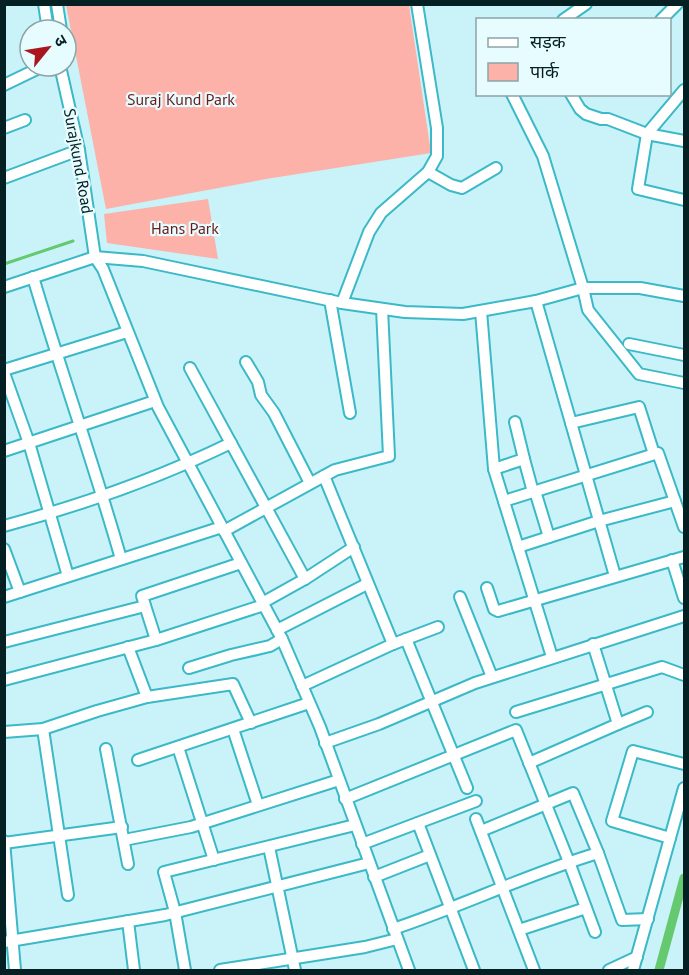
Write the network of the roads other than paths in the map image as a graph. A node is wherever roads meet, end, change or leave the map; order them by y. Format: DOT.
graph roads {
  1 [pos="417,4"];
  2 [pos="586,4"];
  3 [pos="677,4"];
  4 [pos="566,18"];
  5 [pos="663,18"];
  6 [pos="18,78"];
  7 [pos="63,78"];
  8 [pos="4,85"];
  9 [pos="684,90"];
  10 [pos="513,96"];
  11 [pos="578,97"];
  12 [pos="25,120"];
  13 [pos="4,128"];
  14 [pos="647,134"];
  15 [pos="684,141"];
  16 [pos="79,150"];
  17 [pos="496,168"];
  18 [pos="428,172"];
  19 [pos="4,178"];
  20 [pos="684,200"];
  21 [pos="95,257"];
  22 [pos="33,278"];
  23 [pos="4,287"];
  24 [pos="583,288"];
  25 [pos="684,296"];
  26 [pos="330,300"];
  27 [pos="536,301"];
  28 [pos="342,303"];
  29 [pos="382,309"];
  30 [pos="482,311"];
  31 [pos="127,332"];
  32 [pos="629,344"];
  33 [pos="56,354"];
  34 [pos="684,355"];
  35 [pos="246,362"];
  36 [pos="190,368"];
  37 [pos="4,372"];
  38 [pos="684,383"];
  39 [pos="155,401"];
  40 [pos="350,413"];
  41 [pos="515,422"];
  42 [pos="571,423"];
  43 [pos="80,427"];
  44 [pos="231,442"];
  45 [pos="29,443"];
  46 [pos="4,451"];
  47 [pos="654,454"];
  48 [pos="524,459"];
  49 [pos="188,464"];
  50 [pos="494,469"];
  51 [pos="586,475"];
  52 [pos="324,476"];
  53 [pos="310,483"];
  54 [pos="534,492"];
  55 [pos="103,495"];
  56 [pos="504,501"];
  57 [pos="675,501"];
  58 [pos="266,507"];
  59 [pos="48,513"];
  60 [pos="599,521"];
  61 [pos="4,526"];
  62 [pos="684,526"];
  63 [pos="223,529"];
  64 [pos="549,537"];
  65 [pos="354,547"];
  66 [pos="518,547"];
  67 [pos="4,549"];
  68 [pos="684,556"];
  69 [pos="120,559"];
  70 [pos="672,560"];
  71 [pos="241,563"];
  72 [pos="68,576"];
  73 [pos="615,576"];
  74 [pos="305,579"];
  75 [pos="368,584"];
  76 [pos="488,588"];
  77 [pos="20,592"];
  78 [pos="4,597"];
  79 [pos="460,597"];
  80 [pos="684,598"];
  81 [pos="534,599"];
  82 [pos="263,604"];
  83 [pos="145,606"];
  84 [pos="684,616"];
  85 [pos="438,627"];
  86 [pos="279,634"];
  87 [pos="406,639"];
  88 [pos="156,640"];
  89 [pos="4,642"];
  90 [pos="393,644"];
  91 [pos="593,644"];
  92 [pos="128,647"];
  93 [pos="552,657"];
  94 [pos="189,668"];
  95 [pos="684,675"];
  96 [pos="492,677"];
  97 [pos="4,680"];
  98 [pos="605,685"];
  99 [pos="302,686"];
  100 [pos="147,697"];
  101 [pos="432,699"];
  102 [pos="309,703"];
  103 [pos="516,712"];
  104 [pos="647,712"];
  105 [pos="251,723"];
  106 [pos="618,724"];
  107 [pos="43,729"];
  108 [pos="233,729"];
  109 [pos="4,732"];
  110 [pos="325,743"];
  111 [pos="178,747"];
  112 [pos="105,749"];
  113 [pos="453,754"];
  114 [pos="138,760"];
  115 [pos="529,763"];
  116 [pos="684,764"];
  117 [pos="339,780"];
  118 [pos="467,788"];
  119 [pos="684,788"];
  120 [pos="345,799"];
  121 [pos="476,801"];
  122 [pos="545,803"];
  123 [pos="258,805"];
  124 [pos="476,819"];
  125 [pos="201,823"];
  126 [pos="418,823"];
  127 [pos="355,825"];
  128 [pos="122,827"];
  129 [pos="481,831"];
  130 [pos="60,835"];
  131 [pos="670,838"];
  132 [pos="124,840"];
  133 [pos="5,842"];
  134 [pos="362,844"];
  135 [pos="269,847"];
  136 [pos="598,853"];
  137 [pos="430,855"];
  138 [pos="214,860"];
  139 [pos="569,862"];
  140 [pos="369,863"];
  141 [pos="128,864"];
  142 [pos="374,877"];
  143 [pos="278,886"];
  144 [pos="503,889"];
  145 [pos="68,895"];
  146 [pos="586,908"];
  147 [pos="450,910"];
  148 [pos="175,912"];
  149 [pos="648,919"];
  150 [pos="128,921"];
  151 [pos="519,930"];
  152 [pos="595,932"];
  153 [pos="395,934"];
  154 [pos="8,942"];
  155 [pos="637,957"];
  156 [pos="293,958"];
  157 [pos="15,970"];
  158 [pos="134,970"];
  159 [pos="185,970"];
  160 [pos="220,970"];
  161 [pos="295,970"];
  162 [pos="409,970"];
  163 [pos="474,970"];
  164 [pos="534,970"];
  165 [pos="609,970"];
  166 [pos="633,970"];
  1 -- 18 [label="street"];
  2 -- 4 [label="street"];
  3 -- 5 [label="street"];
  6 -- 8 [label="street"];
  7 -- 16 [label="street, Surajkund Road"];
  9 -- 14 [label="street"];
  10 -- 24 [label="street"];
  11 -- 14 [label="street"];
  12 -- 13 [label="street"];
  14 -- 15 [label="street"];
  14 -- 20 [label="street"];
  16 -- 19 [label="street"];
  16 -- 21 [label="street, Surajkund Road"];
  17 -- 18 [label="street"];
  18 -- 28 [label="street"];
  21 -- 22 [label="street"];
  21 -- 26 [label="street"];
  21 -- 31 [label="street, Surajkund Road"];
  22 -- 23 [label="street"];
  22 -- 33 [label="street"];
  24 -- 25 [label="street"];
  24 -- 27 [label="street"];
  24 -- 38 [label="street"];
  26 -- 28 [label="street"];
  26 -- 40 [label="street"];
  27 -- 30 [label="street"];
  27 -- 42 [label="street"];
  28 -- 29 [label="street"];
  29 -- 30 [label="street"];
  29 -- 52 [label="street"];
  30 -- 50 [label="street"];
  31 -- 33 [label="street"];
  31 -- 39 [label="street, Surajkund Road"];
  32 -- 34 [label="street"];
  33 -- 37 [label="street"];
  33 -- 43 [label="street"];
  35 -- 53 [label="street"];
  36 -- 44 [label="street"];
  37 -- 45 [label="street"];
  39 -- 43 [label="street"];
  39 -- 49 [label="street, Surajkund Road"];
  41 -- 48 [label="street"];
  42 -- 47 [label="street"];
  42 -- 51 [label="street"];
  43 -- 45 [label="street"];
  43 -- 55 [label="street"];
  44 -- 49 [label="street"];
  44 -- 58 [label="street"];
  45 -- 46 [label="street"];
  45 -- 59 [label="street"];
  47 -- 51 [label="street"];
  47 -- 57 [label="street"];
  48 -- 50 [label="street"];
  48 -- 54 [label="street"];
  49 -- 55 [label="street"];
  49 -- 63 [label="street, Surajkund Road"];
  50 -- 56 [label="street"];
  51 -- 54 [label="street"];
  51 -- 60 [label="street"];
  52 -- 53 [label="street"];
  52 -- 65 [label="street"];
  53 -- 58 [label="street"];
  54 -- 56 [label="street"];
  54 -- 64 [label="street"];
  55 -- 59 [label="street"];
  55 -- 69 [label="street"];
  56 -- 66 [label="street"];
  57 -- 60 [label="street"];
  57 -- 62 [label="street"];
  58 -- 63 [label="street"];
  58 -- 74 [label="street"];
  59 -- 61 [label="street"];
  59 -- 72 [label="street"];
  60 -- 64 [label="street"];
  60 -- 73 [label="street"];
  63 -- 69 [label="street"];
  63 -- 71 [label="street, Surajkund Road"];
  64 -- 66 [label="street"];
  65 -- 74 [label="street"];
  65 -- 75 [label="street"];
  66 -- 81 [label="street"];
  67 -- 77 [label="street"];
  68 -- 70 [label="street"];
  69 -- 72 [label="street"];
  70 -- 73 [label="street"];
  70 -- 80 [label="street"];
  71 -- 82 [label="street, Surajkund Road"];
  71 -- 83 [label="street"];
  72 -- 77 [label="street"];
  73 -- 81 [label="street"];
  74 -- 82 [label="street"];
  75 -- 86 [label="street"];
  75 -- 90 [label="street"];
  76 -- 81 [label="street"];
  77 -- 78 [label="street"];
  79 -- 96 [label="street"];
  81 -- 93 [label="street"];
  82 -- 86 [label="street, Surajkund Road"];
  82 -- 88 [label="street"];
  83 -- 88 [label="street"];
  83 -- 89 [label="street"];
  84 -- 91 [label="street"];
  85 -- 87 [label="street"];
  86 -- 94 [label="street"];
  86 -- 99 [label="street, Surajkund Road"];
  87 -- 90 [label="street"];
  87 -- 101 [label="street"];
  88 -- 92 [label="street"];
  90 -- 99 [label="street"];
  91 -- 93 [label="street"];
  91 -- 98 [label="street"];
  92 -- 97 [label="street"];
  92 -- 100 [label="street"];
  93 -- 96 [label="street"];
  95 -- 98 [label="street"];
  96 -- 101 [label="street"];
  98 -- 103 [label="street"];
  98 -- 106 [label="street"];
  99 -- 102 [label="street, Surajkund Road"];
  100 -- 105 [label="street"];
  100 -- 107 [label="street"];
  101 -- 110 [label="street"];
  101 -- 113 [label="street"];
  102 -- 105 [label="street"];
  102 -- 110 [label="street, Surajkund Road"];
  104 -- 106 [label="street"];
  105 -- 108 [label="street"];
  106 -- 115 [label="street"];
  107 -- 109 [label="street"];
  107 -- 130 [label="street"];
  108 -- 111 [label="street"];
  108 -- 123 [label="street"];
  110 -- 117 [label="street, Surajkund Road"];
  111 -- 114 [label="street"];
  111 -- 125 [label="street"];
  112 -- 128 [label="street"];
  113 -- 115 [label="street"];
  113 -- 118 [label="street"];
  113 -- 120 [label="street"];
  115 -- 122 [label="street"];
  116 -- 131 [label="street"];
  117 -- 120 [label="street, Surajkund Road"];
  117 -- 123 [label="street"];
  119 -- 131 [label="street"];
  120 -- 127 [label="street, Surajkund Road"];
  121 -- 126 [label="street"];
  122 -- 129 [label="street"];
  122 -- 136 [label="street"];
  122 -- 139 [label="street"];
  123 -- 125 [label="street"];
  124 -- 129 [label="street"];
  125 -- 132 [label="street"];
  125 -- 138 [label="street"];
  126 -- 134 [label="street"];
  126 -- 137 [label="street"];
  127 -- 134 [label="street, Surajkund Road"];
  127 -- 135 [label="street"];
  128 -- 130 [label="street"];
  128 -- 132 [label="street"];
  129 -- 144 [label="street"];
  130 -- 133 [label="street"];
  130 -- 145 [label="street"];
  131 -- 149 [label="street"];
  132 -- 141 [label="street"];
  133 -- 154 [label="street"];
  134 -- 140 [label="street, Surajkund Road"];
  135 -- 138 [label="street"];
  135 -- 143 [label="street"];
  136 -- 139 [label="street"];
  136 -- 149 [label="street"];
  137 -- 142 [label="street"];
  137 -- 147 [label="street"];
  138 -- 148 [label="street"];
  139 -- 144 [label="street"];
  139 -- 146 [label="street"];
  140 -- 142 [label="street, Surajkund Road"];
  140 -- 143 [label="street"];
  142 -- 153 [label="street, Surajkund Road"];
  143 -- 148 [label="street"];
  143 -- 156 [label="street"];
  144 -- 147 [label="street"];
  144 -- 151 [label="street"];
  146 -- 151 [label="street"];
  146 -- 152 [label="street"];
  147 -- 153 [label="street"];
  147 -- 163 [label="street"];
  148 -- 150 [label="street"];
  148 -- 159 [label="street"];
  149 -- 155 [label="street"];
  150 -- 154 [label="street"];
  150 -- 158 [label="street"];
  151 -- 164 [label="street"];
  153 -- 156 [label="street"];
  153 -- 162 [label="street, Surajkund Road"];
  154 -- 157 [label="street"];
  155 -- 165 [label="street"];
  155 -- 166 [label="street"];
  156 -- 160 [label="street"];
  156 -- 161 [label="street"];
}
